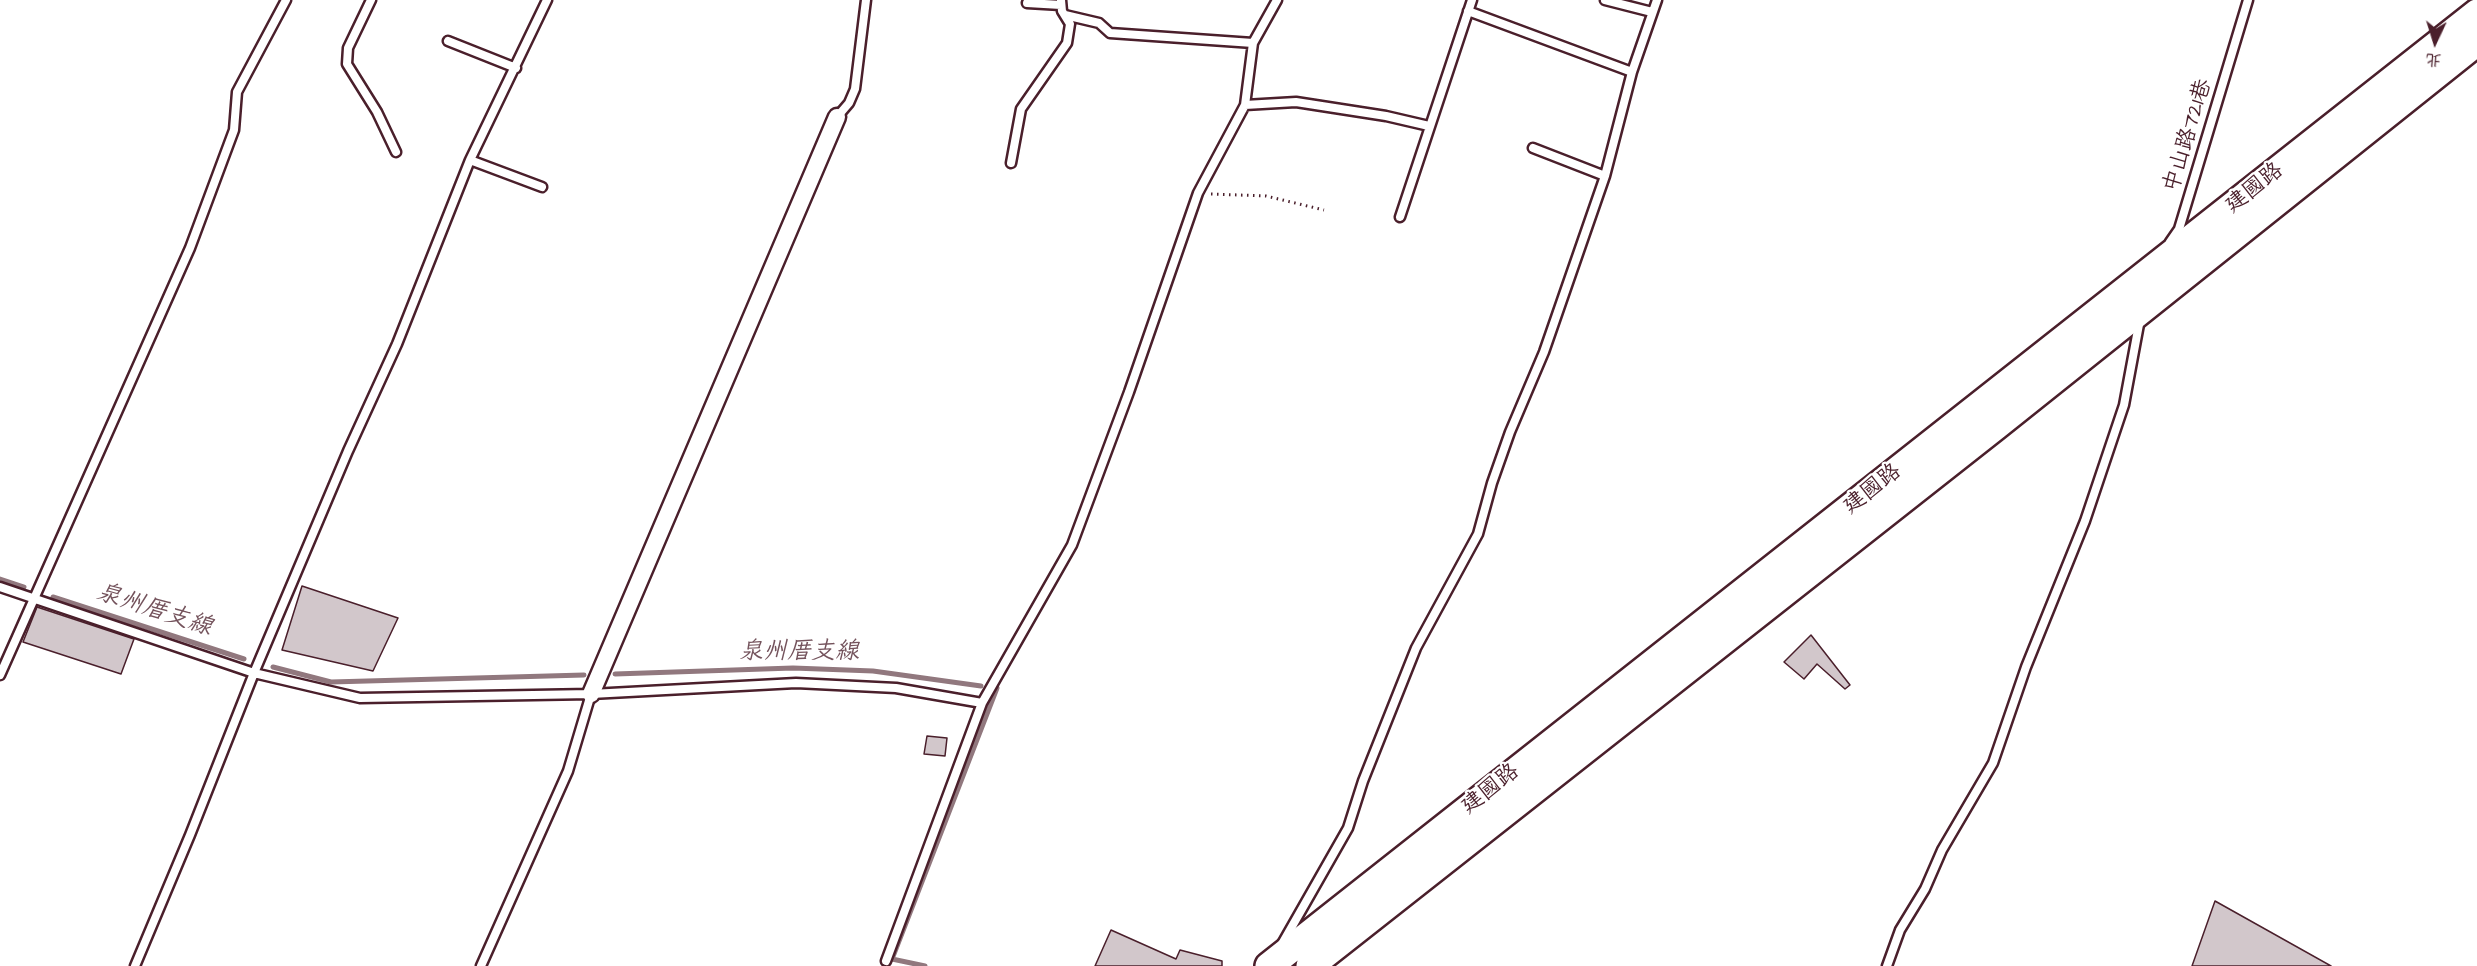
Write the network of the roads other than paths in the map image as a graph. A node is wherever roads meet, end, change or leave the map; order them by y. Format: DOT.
graph roads {
  1 [pos="286,0"];
  2 [pos="371,0"];
  3 [pos="548,0"];
  4 [pos="866,0"];
  5 [pos="1277,0"];
  6 [pos="1472,0"];
  7 [pos="1605,0"];
  8 [pos="1657,0"];
  9 [pos="2248,0"];
  10 [pos="1061,2"];
  11 [pos="1027,3"];
  12 [pos="1468,11"];
  13 [pos="1652,12"];
  14 [pos="2477,13"];
  15 [pos="1065,15"];
  16 [pos="448,41"];
  17 [pos="2477,42"];
  18 [pos="1253,43"];
  19 [pos="516,68"];
  20 [pos="1632,72"];
  21 [pos="1245,105"];
  22 [pos="837,117"];
  23 [pos="1429,126"];
  24 [pos="1533,148"];
  25 [pos="396,152"];
  26 [pos="470,160"];
  27 [pos="1011,163"];
  28 [pos="1605,176"];
  29 [pos="542,187"];
  30 [pos="1400,217"];
  31 [pos="2145,291"];
  32 [pos="0,587"];
  33 [pos="36,599"];
  34 [pos="254,673"];
  35 [pos="0,675"];
  36 [pos="591,694"];
  37 [pos="982,703"];
  38 [pos="886,961"];
  39 [pos="135,966"];
  40 [pos="481,966"];
  41 [pos="1269,966"];
  42 [pos="1310,966"];
  43 [pos="1887,966"];
  1 -- 33 [label="lane"];
  2 -- 25 [label="lane"];
  3 -- 19 [label="lane"];
  4 -- 22 [label="lane"];
  5 -- 18 [label="lane"];
  6 -- 12 [label="lane"];
  7 -- 13 [label="lane"];
  8 -- 13 [label="lane"];
  9 -- 31 [label="lane, 中山路721巷"];
  10 -- 11 [label="lane"];
  10 -- 15 [label="lane"];
  12 -- 20 [label="lane"];
  12 -- 23 [label="lane"];
  13 -- 20 [label="lane"];
  14 -- 31 [label="main road, 建國路"];
  15 -- 18 [label="lane"];
  15 -- 27 [label="lane"];
  16 -- 19 [label="lane"];
  17 -- 31 [label="main road, 建國路"];
  18 -- 21 [label="lane"];
  19 -- 26 [label="lane"];
  20 -- 28 [label="lane"];
  21 -- 23 [label="lane"];
  21 -- 37 [label="lane"];
  22 -- 36 [label="street"];
  23 -- 30 [label="lane"];
  24 -- 28 [label="lane"];
  26 -- 29 [label="lane"];
  26 -- 34 [label="lane"];
  28 -- 41 [label="lane"];
  31 -- 41 [label="main road, 建國路"];
  31 -- 42 [label="main road, 建國路"];
  31 -- 43 [label="lane"];
  32 -- 33 [label="lane"];
  33 -- 34 [label="lane"];
  33 -- 35 [label="lane"];
  34 -- 36 [label="lane"];
  34 -- 39 [label="lane"];
  36 -- 37 [label="lane"];
  36 -- 40 [label="lane"];
  37 -- 38 [label="lane"];
}
